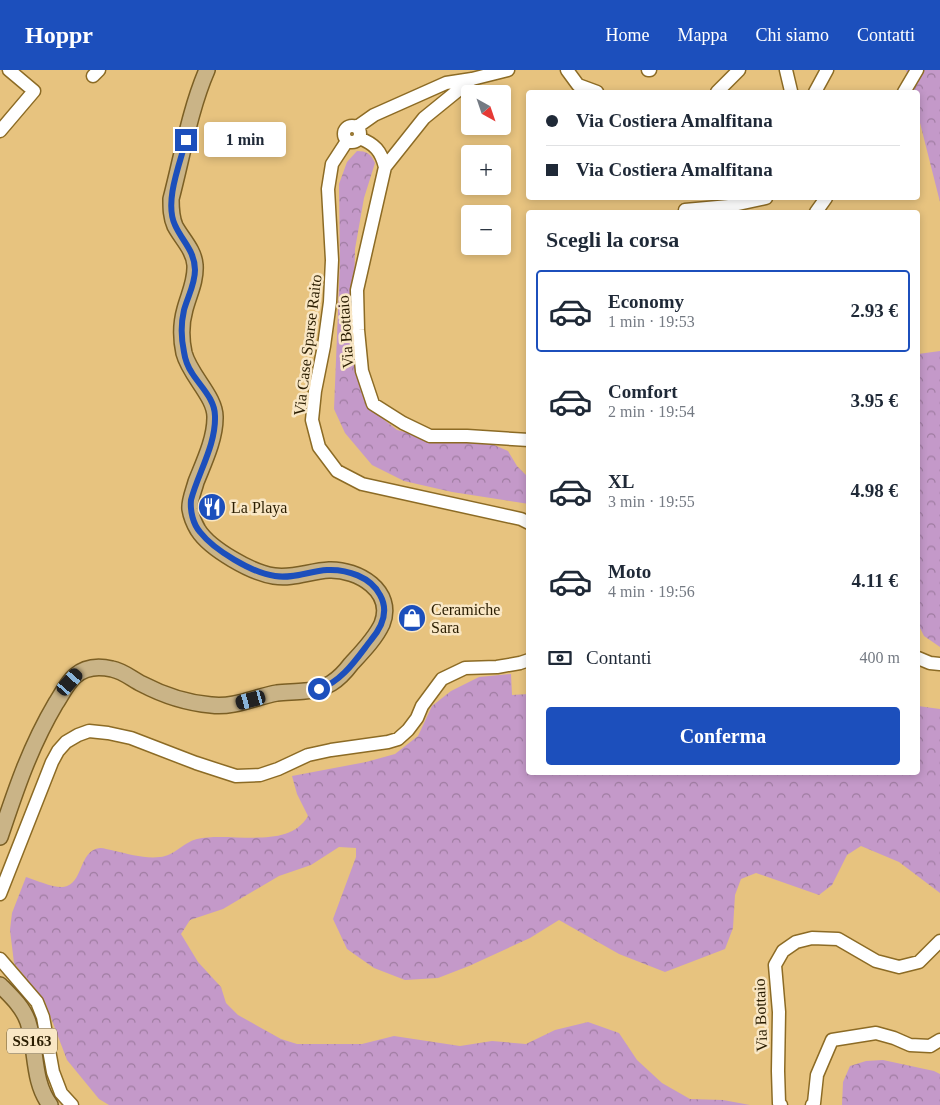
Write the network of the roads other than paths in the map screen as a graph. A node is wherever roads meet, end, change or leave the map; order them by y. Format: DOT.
graph roads {
  1 [pos="9,70"];
  2 [pos="207,70"];
  3 [pos="508,70"];
  4 [pos="567,70"];
  5 [pos="739,70"];
  6 [pos="786,70"];
  7 [pos="826,70"];
  8 [pos="918,70"];
  9 [pos="472,79"];
  10 [pos="592,90"];
  11 [pos="719,90"];
  12 [pos="790,90"];
  13 [pos="816,90"];
  14 [pos="905,90"];
  15 [pos="0,131"];
  16 [pos="354,136"];
  17 [pos="385,167"];
  18 [pos="757,200"];
  19 [pos="684,210"];
  20 [pos="526,440"];
  21 [pos="526,522"];
  22 [pos="920,659"];
  23 [pos="526,661"];
  24 [pos="940,664"];
  25 [pos="0,837"];
  26 [pos="0,894"];
  27 [pos="940,941"];
  28 [pos="0,960"];
  29 [pos="0,984"];
  30 [pos="940,1040"];
  31 [pos="50,1105"];
  32 [pos="72,1105"];
  33 [pos="780,1105"];
  34 [pos="812,1105"];
  1 -- 15 [label="street"];
  2 -- 25 [label="main road"];
  3 -- 9 [label="street, Via Case Sparse Raito"];
  4 -- 10 [label="street"];
  5 -- 11 [label="street"];
  6 -- 12 [label="street"];
  7 -- 13 [label="street"];
  8 -- 14 [label="street"];
  9 -- 16 [label="street, Via Case Sparse Raito"];
  9 -- 17 [label="street"];
  16 -- 17 [label="street"];
  16 -- 21 [label="street, Via Case Sparse Raito"];
  17 -- 20 [label="street, Via Bottaio"];
  18 -- 19 [label="street"];
  22 -- 24 [label="street"];
  23 -- 26 [label="street"];
  27 -- 33 [label="street, Via Bottaio"];
  28 -- 32 [label="street"];
  29 -- 31 [label="main road, SS163"];
  30 -- 34 [label="street"];
}
